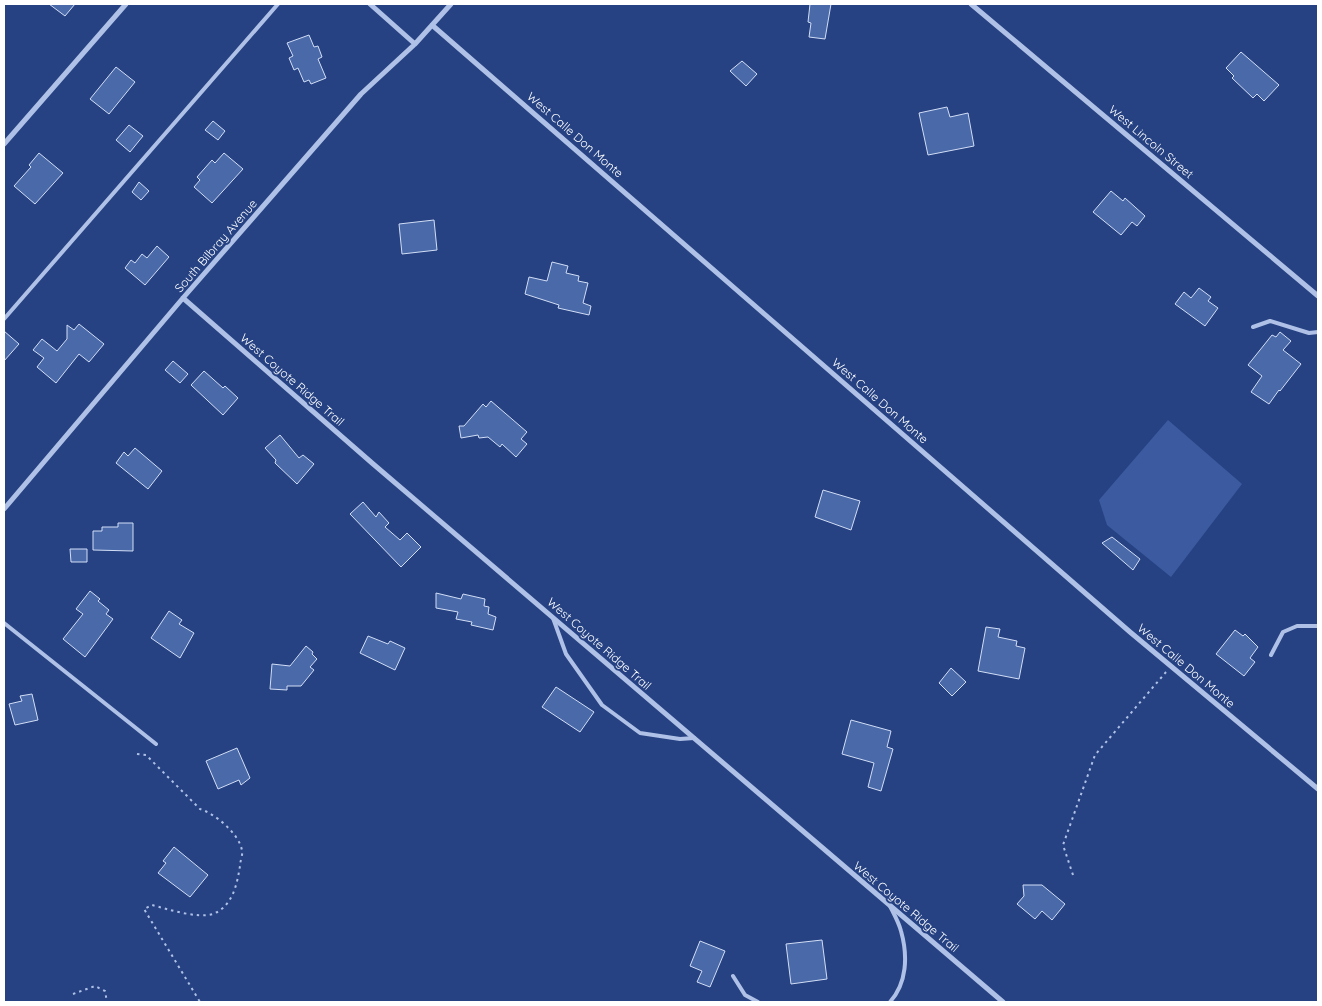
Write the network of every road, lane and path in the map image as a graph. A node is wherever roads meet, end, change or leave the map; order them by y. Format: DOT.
graph roads {
  1 [pos="126,4"];
  2 [pos="278,4"];
  3 [pos="370,4"];
  4 [pos="451,4"];
  5 [pos="971,4"];
  6 [pos="432,25"];
  7 [pos="415,44"];
  8 [pos="4,144"];
  9 [pos="1318,296"];
  10 [pos="184,298"];
  11 [pos="4,319"];
  12 [pos="1253,327"];
  13 [pos="1318,332"];
  14 [pos="4,509"];
  15 [pos="553,618"];
  16 [pos="4,623"];
  17 [pos="1318,626"];
  18 [pos="1271,655"];
  19 [pos="1171,666"];
  20 [pos="694,738"];
  21 [pos="156,744"];
  22 [pos="137,754"];
  23 [pos="1318,789"];
  24 [pos="1073,875"];
  25 [pos="890,906"];
  26 [pos="733,976"];
  27 [pos="73,994"];
  28 [pos="107,1002"];
  29 [pos="200,1002"];
  30 [pos="758,1002"];
  31 [pos="890,1002"];
  32 [pos="1003,1002"];
  1 -- 8 [label="street"];
  2 -- 11 [label="lane"];
  3 -- 7 [label="street"];
  4 -- 6 [label="street, South Bilbray Avenue"];
  5 -- 9 [label="street, West Lincoln Street"];
  6 -- 7 [label="street, South Bilbray Avenue"];
  6 -- 19 [label="street, West Calle Don Monte"];
  7 -- 10 [label="street, South Bilbray Avenue"];
  10 -- 14 [label="street, South Bilbray Avenue"];
  10 -- 15 [label="street, West Coyote Ridge Trail"];
  12 -- 13 [label="lane"];
  15 -- 20 [label="street, West Coyote Ridge Trail"];
  15 -- 20 [label="lane"];
  16 -- 21 [label="lane"];
  17 -- 18 [label="lane"];
  19 -- 23 [label="street, West Calle Don Monte"];
  19 -- 24 [label="path"];
  20 -- 25 [label="street, West Coyote Ridge Trail"];
  22 -- 29 [label="path"];
  25 -- 31 [label="lane"];
  25 -- 32 [label="street, West Coyote Ridge Trail"];
  26 -- 30 [label="lane"];
  27 -- 28 [label="path"];
}
